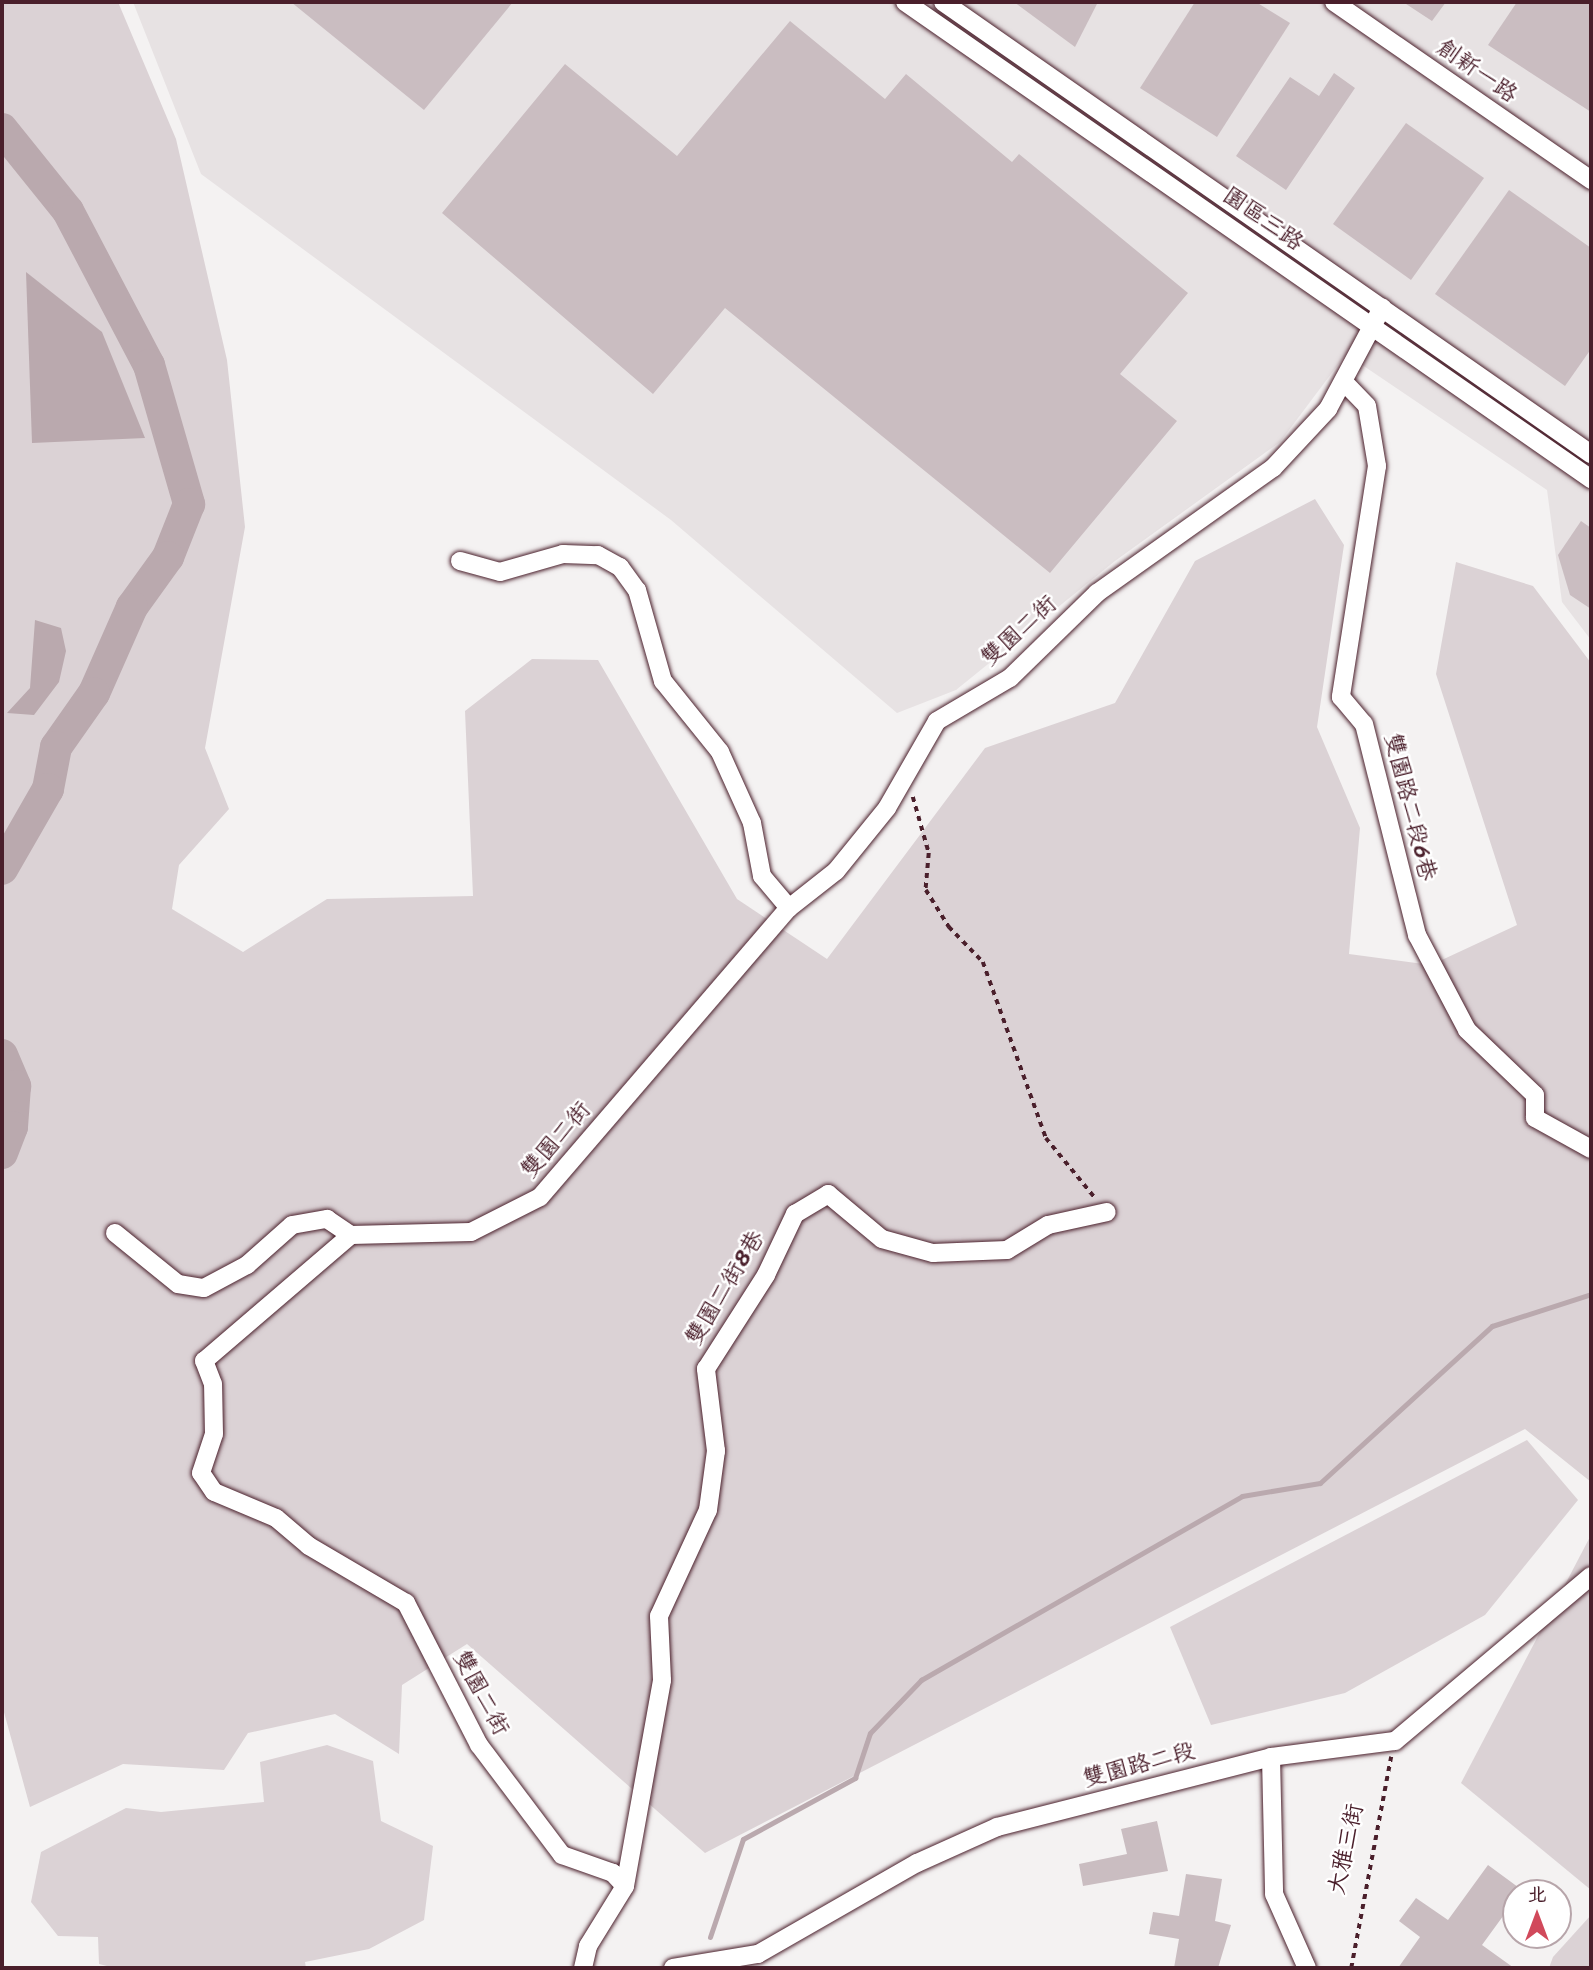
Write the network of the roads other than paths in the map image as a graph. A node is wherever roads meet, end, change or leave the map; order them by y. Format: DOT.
graph roads {
  1 [pos="905,2"];
  2 [pos="943,2"];
  3 [pos="1334,2"];
  4 [pos="1591,180"];
  5 [pos="1382,308"];
  6 [pos="1371,325"];
  7 [pos="1344,382"];
  8 [pos="1591,454"];
  9 [pos="1591,479"];
  10 [pos="460,561"];
  11 [pos="789,908"];
  12 [pos="1591,1149"];
  13 [pos="1107,1212"];
  14 [pos="115,1233"];
  15 [pos="351,1235"];
  16 [pos="1591,1576"];
  17 [pos="1271,1757"];
  18 [pos="625,1886"];
  19 [pos="583,1968"];
  20 [pos="673,1968"];
  21 [pos="1307,1968"];
  1 -- 6 [label="street, 園區三路"];
  2 -- 5 [label="street, 園區三路"];
  3 -- 4 [label="street, 創新一路"];
  5 -- 6 [label="street, 雙園二街"];
  5 -- 8 [label="street, 園區三路"];
  6 -- 7 [label="street, 雙園二街"];
  6 -- 9 [label="street, 園區三路"];
  7 -- 11 [label="street, 雙園二街"];
  7 -- 12 [label="street, 雙園路二段6巷"];
  10 -- 11 [label="street"];
  11 -- 15 [label="street, 雙園二街"];
  13 -- 18 [label="street, 雙園二街8巷"];
  14 -- 15 [label="street"];
  15 -- 18 [label="street, 雙園二街"];
  16 -- 17 [label="street, 雙園路二段"];
  17 -- 20 [label="street, 雙園路二段"];
  17 -- 21 [label="street"];
  18 -- 19 [label="street"];
}
